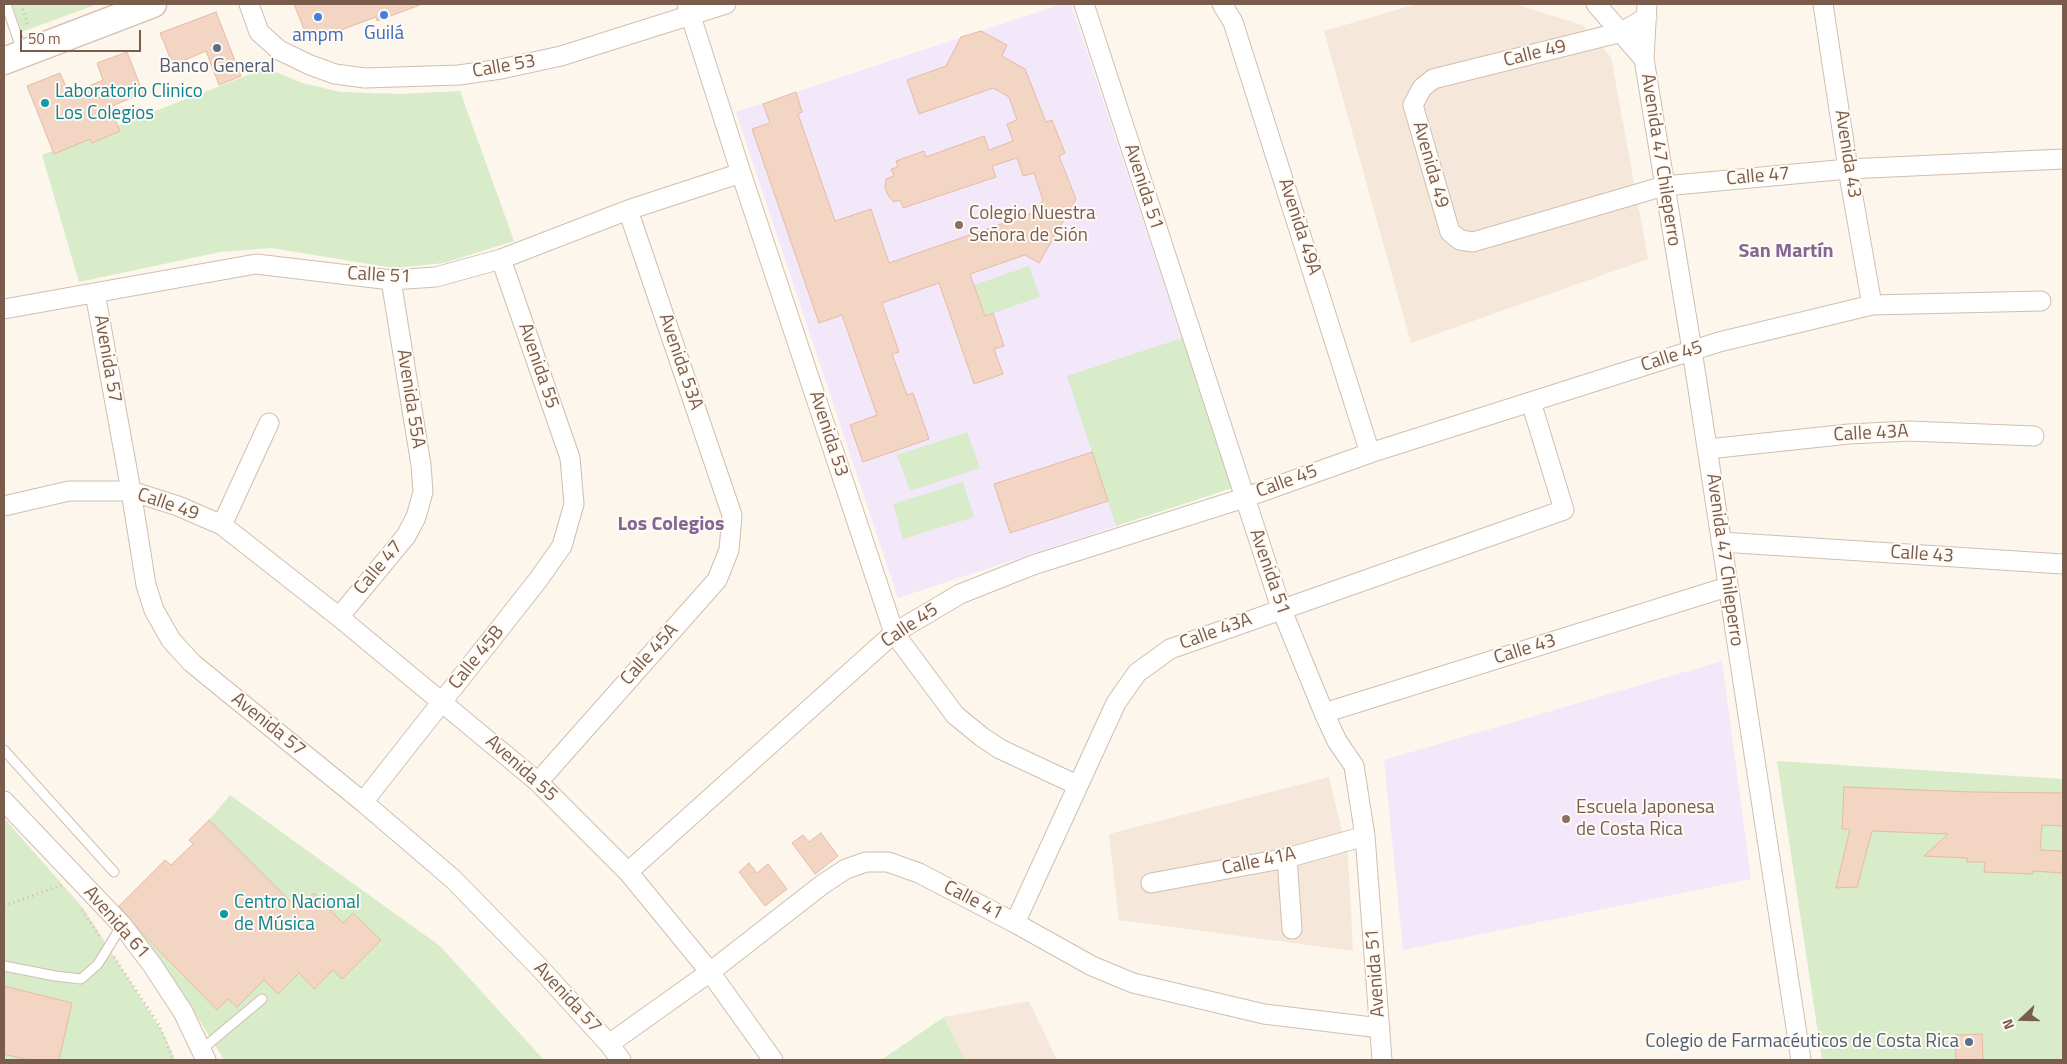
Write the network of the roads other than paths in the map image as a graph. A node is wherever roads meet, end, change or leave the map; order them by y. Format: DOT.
graph roads {
  1 [pos="6,4"];
  2 [pos="153,4"];
  3 [pos="249,4"];
  4 [pos="726,4"];
  5 [pos="1084,4"];
  6 [pos="1222,4"];
  7 [pos="1596,4"];
  8 [pos="1823,4"];
  9 [pos="689,9"];
  10 [pos="1647,11"];
  11 [pos="1622,32"];
  12 [pos="13,57"];
  13 [pos="1644,60"];
  14 [pos="1422,88"];
  15 [pos="2063,159"];
  16 [pos="1848,169"];
  17 [pos="741,173"];
  18 [pos="1664,186"];
  19 [pos="628,210"];
  20 [pos="1460,240"];
  21 [pos="501,259"];
  22 [pos="391,280"];
  23 [pos="95,292"];
  24 [pos="2041,301"];
  25 [pos="1872,305"];
  26 [pos="4,309"];
  27 [pos="1692,350"];
  28 [pos="1530,402"];
  29 [pos="269,423"];
  30 [pos="2034,436"];
  31 [pos="1708,449"];
  32 [pos="1370,453"];
  33 [pos="131,491"];
  34 [pos="1244,498"];
  35 [pos="574,504"];
  36 [pos="4,506"];
  37 [pos="732,515"];
  38 [pos="416,517"];
  39 [pos="222,525"];
  40 [pos="1721,542"];
  41 [pos="2063,564"];
  42 [pos="1727,586"];
  43 [pos="1281,608"];
  44 [pos="338,617"];
  45 [pos="894,633"];
  46 [pos="442,701"];
  47 [pos="1324,713"];
  48 [pos="4,750"];
  49 [pos="538,782"];
  50 [pos="1077,785"];
  51 [pos="4,801"];
  52 [pos="363,802"];
  53 [pos="1366,836"];
  54 [pos="1287,858"];
  55 [pos="114,872"];
  56 [pos="628,872"];
  57 [pos="1151,883"];
  58 [pos="1015,923"];
  59 [pos="122,925"];
  60 [pos="1292,929"];
  61 [pos="4,966"];
  62 [pos="710,972"];
  63 [pos="262,999"];
  64 [pos="1380,1028"];
  65 [pos="609,1044"];
  66 [pos="204,1055"];
  67 [pos="621,1060"];
  68 [pos="773,1060"];
  69 [pos="1382,1060"];
  70 [pos="1801,1060"];
  1 -- 12 [label="lane"];
  2 -- 12 [label="main road"];
  3 -- 9 [label="street, Calle 53"];
  4 -- 9 [label="street, Calle 53"];
  5 -- 34 [label="street, Avenida 51"];
  6 -- 32 [label="street, Avenida 49A"];
  7 -- 11 [label="street"];
  8 -- 16 [label="street, Avenida 43"];
  9 -- 17 [label="street, Avenida 53"];
  10 -- 11 [label="street, Calle 49"];
  10 -- 13 [label="street, Avenida 47 Chileperro"];
  11 -- 13 [label="street"];
  11 -- 14 [label="street, Calle 49"];
  13 -- 18 [label="street, Avenida 47 Chileperro"];
  14 -- 20 [label="street, Avenida 49"];
  15 -- 16 [label="street, Calle 47"];
  16 -- 18 [label="street, Calle 47"];
  16 -- 25 [label="street, Avenida 43"];
  17 -- 19 [label="street, Calle 51"];
  17 -- 45 [label="street, Avenida 53"];
  18 -- 20 [label="street, Calle 47"];
  18 -- 27 [label="street, Avenida 47 Chileperro"];
  19 -- 21 [label="street, Calle 51"];
  19 -- 37 [label="street, Avenida 53A"];
  21 -- 22 [label="street, Calle 51"];
  21 -- 35 [label="street, Avenida 55"];
  22 -- 23 [label="street, Calle 51"];
  22 -- 38 [label="street, Avenida 55A"];
  23 -- 26 [label="street, Calle 51"];
  23 -- 33 [label="street, Avenida 57"];
  24 -- 25 [label="street, Calle 45"];
  25 -- 27 [label="street, Calle 45"];
  27 -- 28 [label="street, Calle 45"];
  27 -- 31 [label="street, Avenida 47 Chileperro"];
  28 -- 32 [label="street, Calle 45"];
  28 -- 43 [label="street, Calle 43A"];
  29 -- 39 [label="street, Calle 49"];
  30 -- 31 [label="street, Calle 43A"];
  31 -- 40 [label="street, Avenida 47 Chileperro"];
  32 -- 34 [label="street, Calle 45"];
  33 -- 36 [label="street, Calle 49"];
  33 -- 39 [label="street, Calle 49"];
  33 -- 52 [label="street, Avenida 57"];
  34 -- 43 [label="street, Avenida 51"];
  34 -- 45 [label="street, Calle 45"];
  35 -- 46 [label="street, Calle 45B"];
  37 -- 49 [label="street, Calle 45A"];
  38 -- 44 [label="street, Calle 47"];
  39 -- 44 [label="street, Avenida 55"];
  40 -- 41 [label="street, Calle 43"];
  40 -- 42 [label="street, Avenida 47 Chileperro"];
  42 -- 47 [label="street, Calle 43"];
  42 -- 70 [label="street, Avenida 47 Chileperro"];
  43 -- 47 [label="street, Avenida 51"];
  43 -- 50 [label="street, Calle 43A"];
  44 -- 46 [label="street, Avenida 55"];
  45 -- 50 [label="street, Avenida 53"];
  45 -- 56 [label="street, Calle 45"];
  46 -- 49 [label="street, Avenida 55"];
  46 -- 52 [label="street, Calle 45B"];
  47 -- 53 [label="street, Avenida 51"];
  48 -- 55 [label="lane"];
  49 -- 56 [label="street, Avenida 55"];
  50 -- 58 [label="street, Calle 43A"];
  51 -- 59 [label="street, Avenida 61"];
  52 -- 65 [label="street, Avenida 57"];
  53 -- 54 [label="street, Calle 41A"];
  53 -- 64 [label="street, Avenida 51"];
  54 -- 57 [label="street, Calle 41A"];
  54 -- 60 [label="street"];
  56 -- 62 [label="street, Avenida 55"];
  58 -- 62 [label="street, Calle 41"];
  58 -- 64 [label="street, Calle 41"];
  59 -- 61 [label="lane"];
  59 -- 66 [label="street, Avenida 61"];
  62 -- 65 [label="street, Calle 41"];
  62 -- 68 [label="street, Avenida 55"];
  63 -- 66 [label="lane"];
  64 -- 69 [label="street, Avenida 51"];
  65 -- 67 [label="street, Avenida 57"];
}
